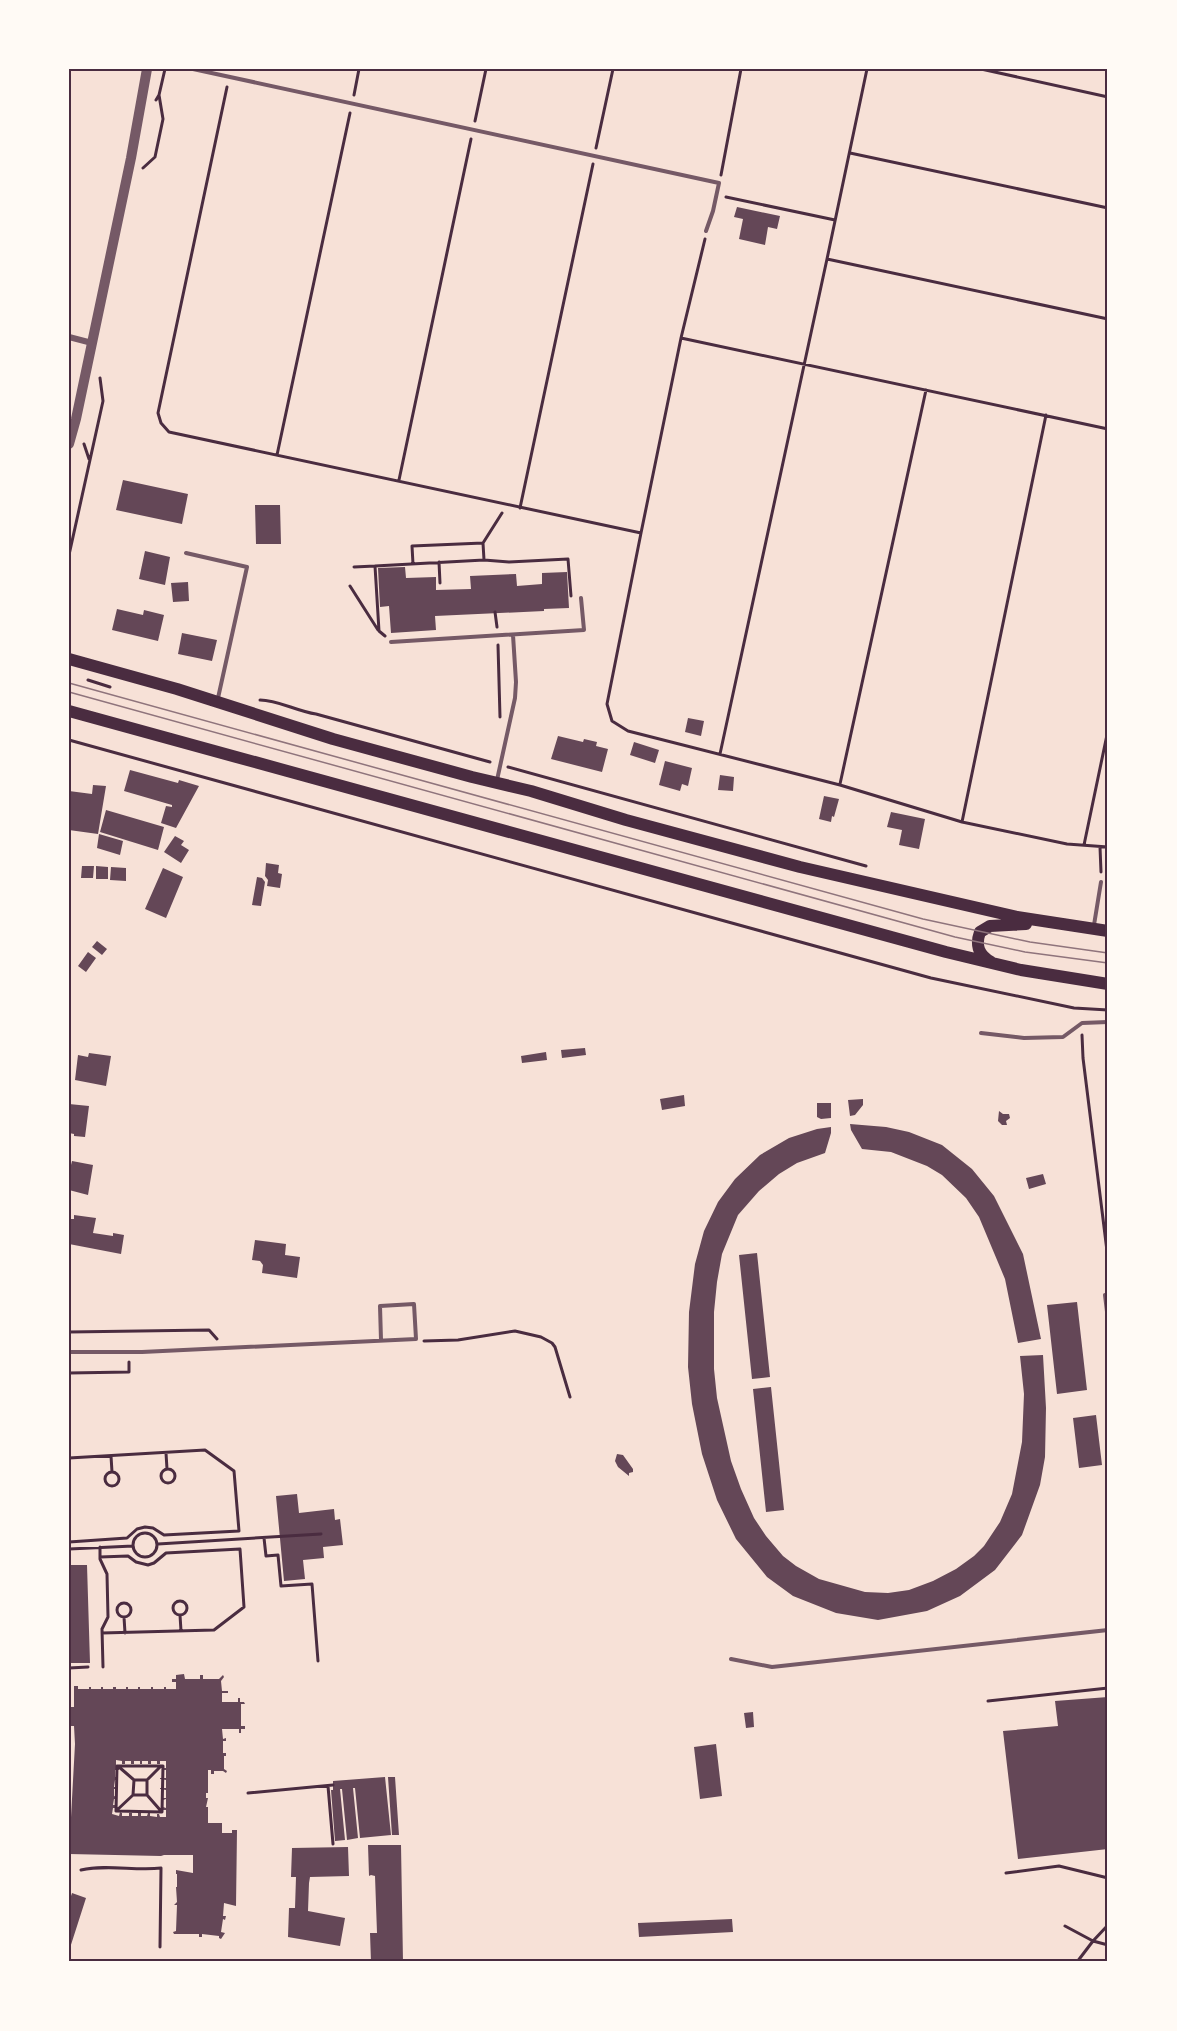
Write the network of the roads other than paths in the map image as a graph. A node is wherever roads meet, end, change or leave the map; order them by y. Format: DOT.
graph roads {
  1 [pos="147,69"];
  2 [pos="193,69"];
  3 [pos="706,231"];
  4 [pos="69,337"];
  5 [pos="92,344"];
  6 [pos="71,432"];
  7 [pos="69,444"];
  8 [pos="186,553"];
  9 [pos="581,598"];
  10 [pos="513,635"];
  11 [pos="391,642"];
  12 [pos="69,659"];
  13 [pos="218,702"];
  14 [pos="69,711"];
  15 [pos="496,783"];
  16 [pos="1101,882"];
  17 [pos="1052,923"];
  18 [pos="1094,929"];
  19 [pos="1108,931"];
  20 [pos="998,964"];
  21 [pos="1108,984"];
  22 [pos="1108,1022"];
  23 [pos="981,1033"];
  24 [pos="1105,1295"];
  25 [pos="1108,1320"];
  26 [pos="381,1340"];
  27 [pos="69,1352"];
  28 [pos="1108,1630"];
  29 [pos="731,1659"];
  1 -- 5 [label="street"];
  2 -- 3 [label="lane"];
  4 -- 5 [label="street"];
  5 -- 6 [label="street"];
  6 -- 7 [label="street"];
  8 -- 13 [label="lane"];
  9 -- 10 [label="lane"];
  10 -- 11 [label="lane"];
  10 -- 15 [label="lane"];
  12 -- 13 [label="main road"];
  13 -- 15 [label="main road"];
  14 -- 20 [label="main road"];
  15 -- 17 [label="main road"];
  16 -- 18 [label="lane"];
  17 -- 18 [label="main road"];
  17 -- 20 [label="main road"];
  18 -- 19 [label="main road"];
  20 -- 21 [label="main road"];
  22 -- 23 [label="lane"];
  24 -- 25 [label="lane"];
  26 -- 26 [label="lane"];
  26 -- 27 [label="lane"];
  28 -- 29 [label="lane"];
}
